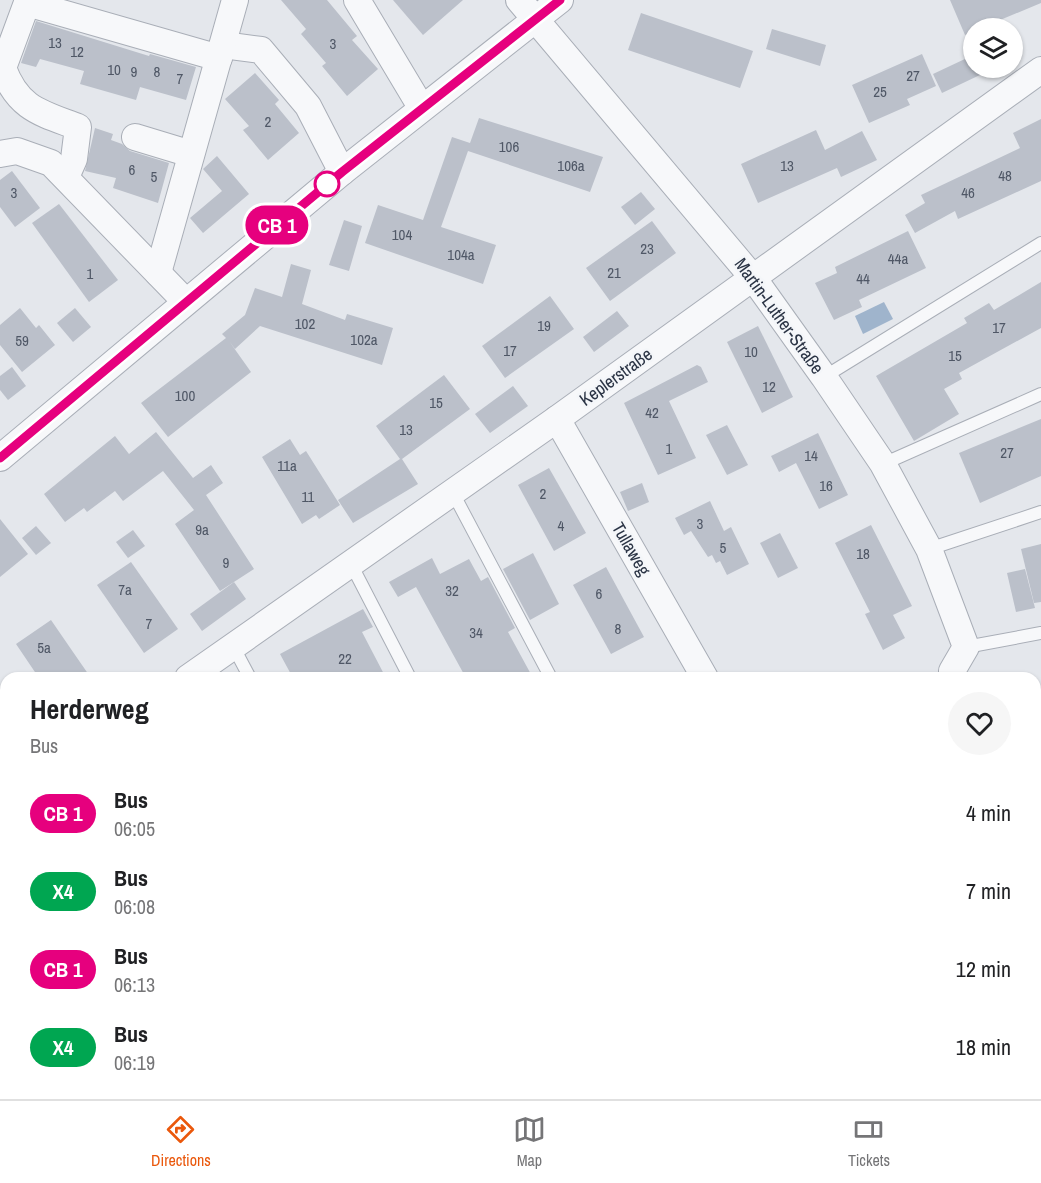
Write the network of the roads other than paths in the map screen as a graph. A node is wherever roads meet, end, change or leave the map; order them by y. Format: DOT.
graph roads {
  1 [pos="235,0"];
  2 [pos="357,0"];
  3 [pos="560,0"];
  4 [pos="28,1"];
  5 [pos="527,9"];
  6 [pos="221,52"];
  7 [pos="1041,70"];
  8 [pos="421,107"];
  9 [pos="135,137"];
  10 [pos="0,154"];
  11 [pos="191,154"];
  12 [pos="342,172"];
  13 [pos="66,177"];
  14 [pos="1041,243"];
  15 [pos="158,273"];
  16 [pos="753,279"];
  17 [pos="185,300"];
  18 [pos="824,377"];
  19 [pos="1041,394"];
  20 [pos="557,419"];
  21 [pos="0,458"];
  22 [pos="883,464"];
  23 [pos="453,493"];
  24 [pos="1041,512"];
  25 [pos="929,549"];
  26 [pos="351,564"];
  27 [pos="1041,633"];
  28 [pos="233,646"];
  29 [pos="966,646"];
  30 [pos="952,671"];
  31 [pos="196,672"];
  32 [pos="247,672"];
  33 [pos="407,672"];
  34 [pos="548,672"];
  35 [pos="702,672"];
  1 -- 6 [label="street"];
  2 -- 8 [label="street"];
  3 -- 5 [label="street"];
  4 -- 6 [label="street"];
  4 -- 13 [label="street"];
  5 -- 8 [label="street"];
  5 -- 16 [label="street, Martin-Luther-Straße"];
  6 -- 11 [label="street"];
  6 -- 12 [label="street"];
  7 -- 16 [label="street, Keplerstraße"];
  8 -- 12 [label="street"];
  9 -- 11 [label="street"];
  10 -- 13 [label="street"];
  11 -- 15 [label="street"];
  12 -- 17 [label="street"];
  13 -- 15 [label="street"];
  14 -- 18 [label="lane"];
  15 -- 17 [label="street"];
  16 -- 18 [label="street, Martin-Luther-Straße"];
  16 -- 20 [label="street, Keplerstraße"];
  17 -- 21 [label="street"];
  18 -- 22 [label="street, Martin-Luther-Straße"];
  19 -- 22 [label="lane"];
  20 -- 23 [label="street, Keplerstraße"];
  20 -- 35 [label="street, Tullaweg"];
  22 -- 25 [label="street, Martin-Luther-Straße"];
  23 -- 26 [label="street, Keplerstraße"];
  23 -- 34 [label="lane"];
  24 -- 25 [label="lane"];
  25 -- 29 [label="street, Martin-Luther-Straße"];
  26 -- 28 [label="street, Keplerstraße"];
  26 -- 33 [label="lane"];
  27 -- 29 [label="lane"];
  28 -- 31 [label="street, Keplerstraße"];
  28 -- 32 [label="lane"];
  29 -- 30 [label="street"];
}
